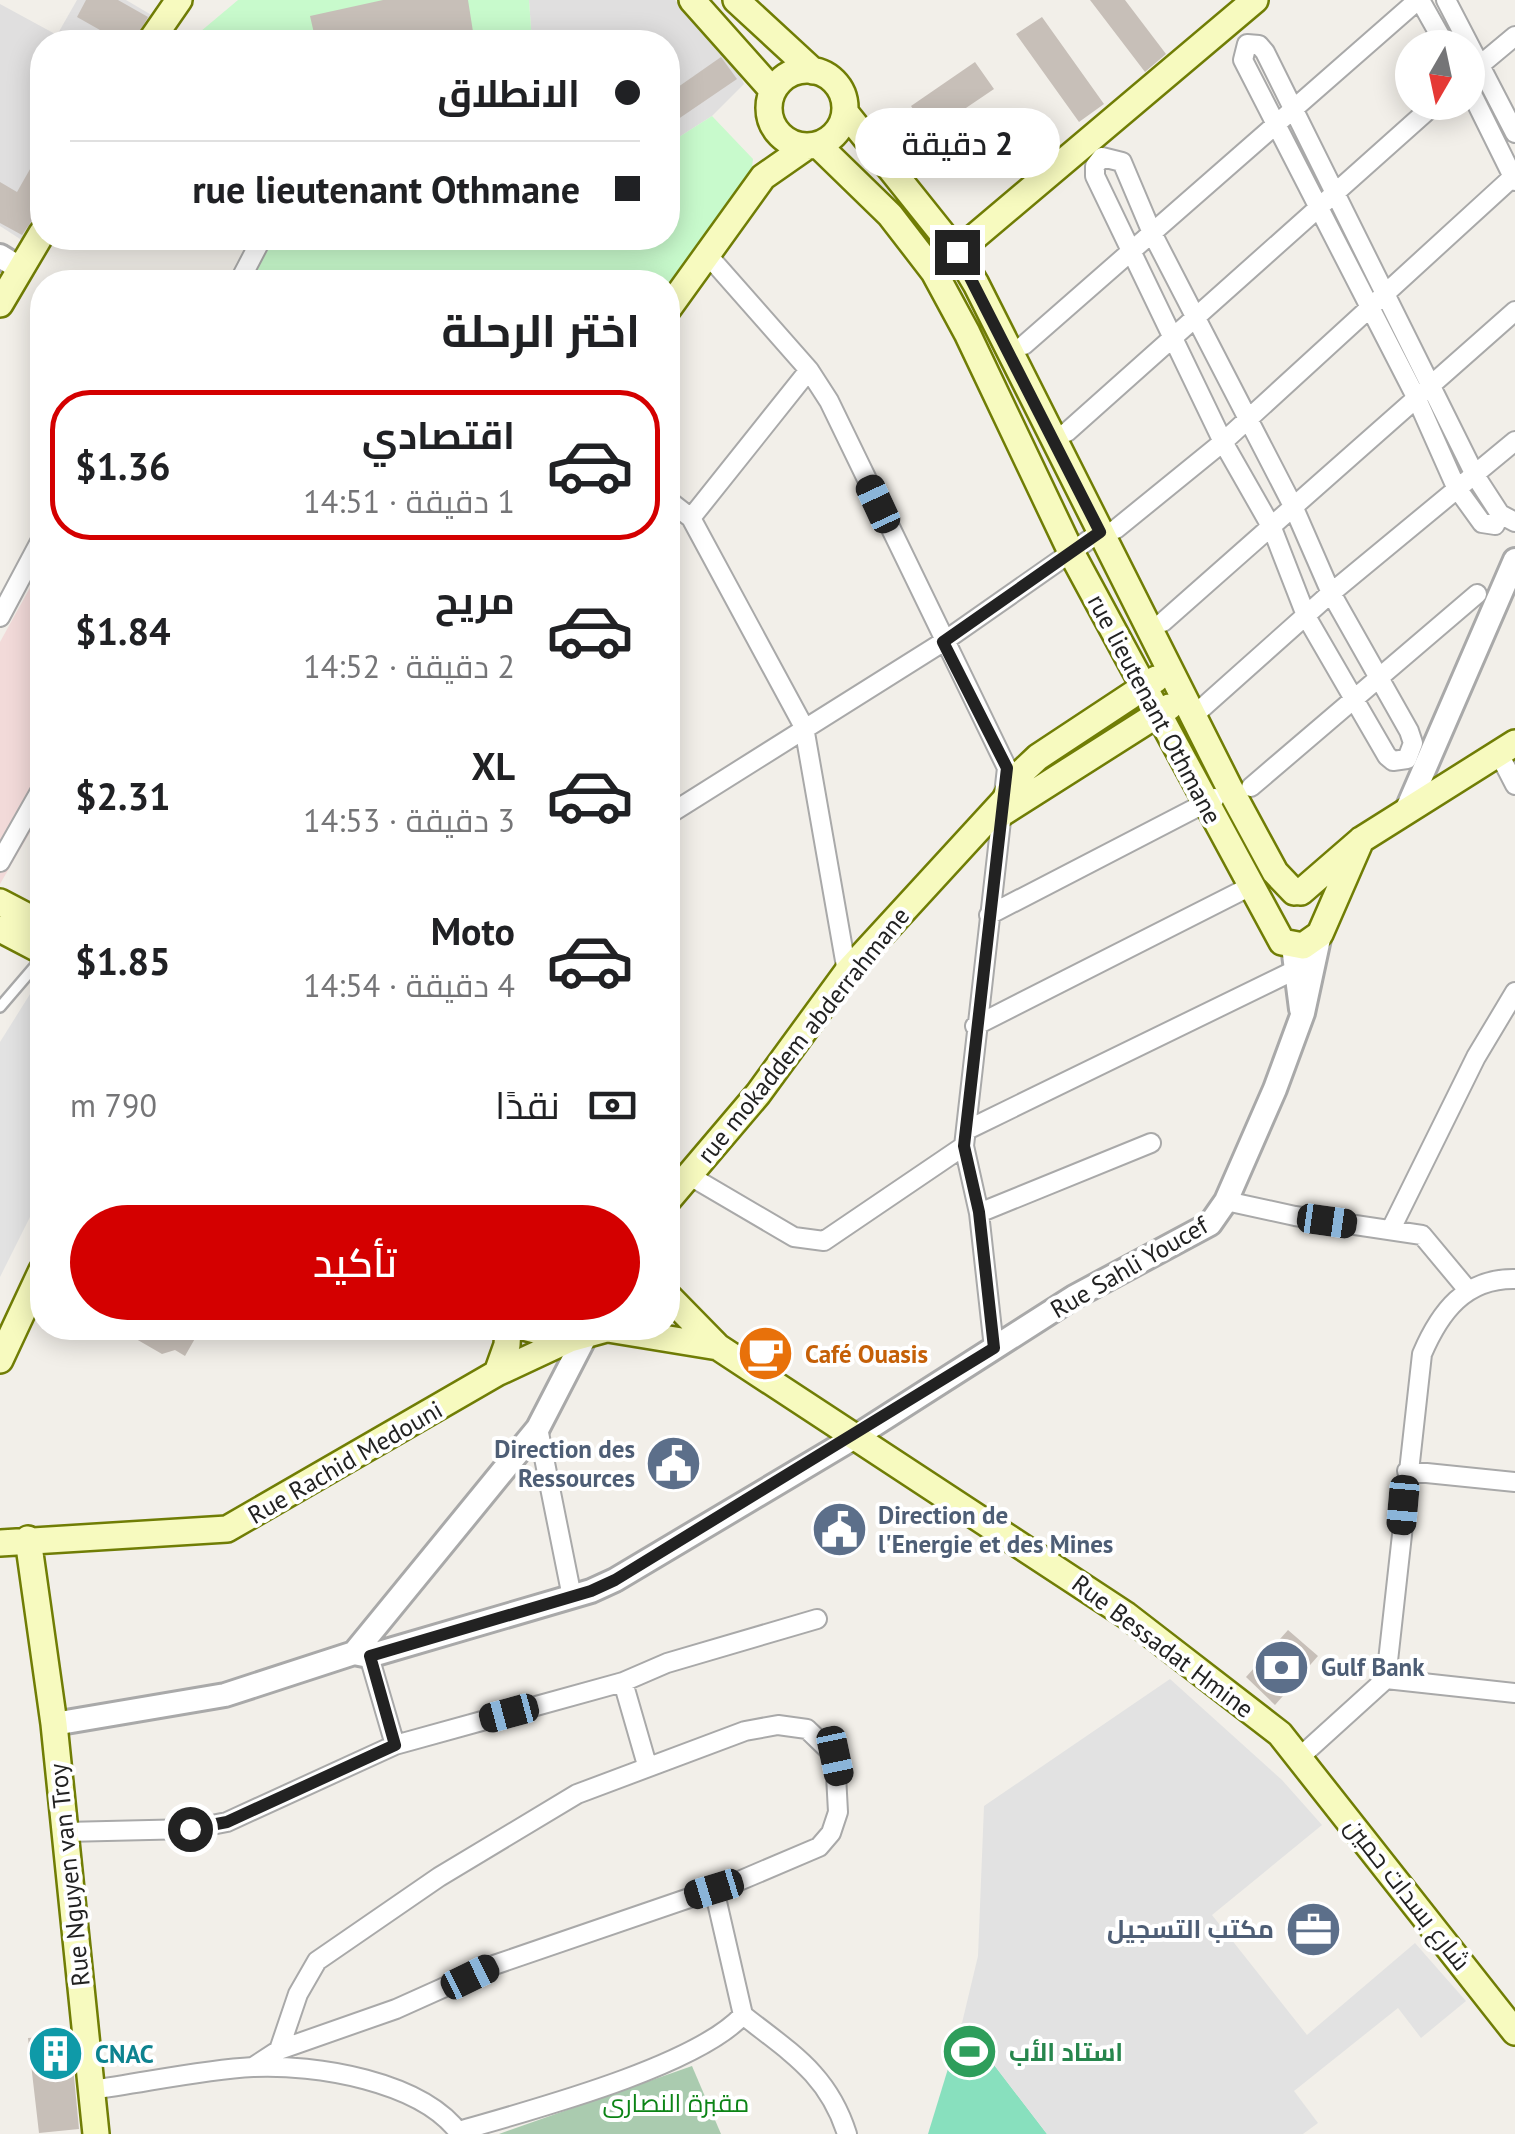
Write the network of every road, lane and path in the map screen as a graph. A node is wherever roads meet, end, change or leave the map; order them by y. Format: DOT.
graph roads {
  1 [pos="179,0"];
  2 [pos="692,0"];
  3 [pos="736,0"];
  4 [pos="1256,0"];
  5 [pos="1419,0"];
  6 [pos="1446,0"];
  7 [pos="158,30"];
  8 [pos="1436,30"];
  9 [pos="1457,30"];
  10 [pos="1515,36"];
  11 [pos="1485,61"];
  12 [pos="814,71"];
  13 [pos="1485,89"];
  14 [pos="773,91"];
  15 [pos="1293,108"];
  16 [pos="845,112"];
  17 [pos="1417,120"];
  18 [pos="1485,120"];
  19 [pos="1276,122"];
  20 [pos="774,128"];
  21 [pos="1515,134"];
  22 [pos="812,146"];
  23 [pos="763,177"];
  24 [pos="1514,178"];
  25 [pos="1338,191"];
  26 [pos="1318,208"];
  27 [pos="1152,234"];
  28 [pos="30,244"];
  29 [pos="705,252"];
  30 [pos="957,252"];
  31 [pos="1132,254"];
  32 [pos="10,262"];
  33 [pos="934,272"];
  34 [pos="680,291"];
  35 [pos="1386,291"];
  36 [pos="0,304"];
  37 [pos="1370,306"];
  38 [pos="1515,311"];
  39 [pos="1194,318"];
  40 [pos="1172,338"];
  41 [pos="1024,346"];
  42 [pos="809,370"];
  43 [pos="1432,382"];
  44 [pos="1416,396"];
  45 [pos="1245,418"];
  46 [pos="1067,432"];
  47 [pos="1515,441"];
  48 [pos="1223,442"];
  49 [pos="1476,476"];
  50 [pos="1456,487"];
  51 [pos="1292,506"];
  52 [pos="680,509"];
  53 [pos="691,518"];
  54 [pos="1507,518"];
  55 [pos="1272,528"];
  56 [pos="1108,531"];
  57 [pos="1072,554"];
  58 [pos="1515,560"];
  59 [pos="30,565"];
  60 [pos="1330,593"];
  61 [pos="1477,594"];
  62 [pos="0,617"];
  63 [pos="1307,618"];
  64 [pos="1164,622"];
  65 [pos="943,642"];
  66 [pos="1169,670"];
  67 [pos="1380,676"];
  68 [pos="1144,687"];
  69 [pos="1358,699"];
  70 [pos="1192,704"];
  71 [pos="1158,714"];
  72 [pos="804,728"];
  73 [pos="1507,748"];
  74 [pos="1515,785"];
  75 [pos="1240,788"];
  76 [pos="1206,803"];
  77 [pos="680,807"];
  78 [pos="1003,808"];
  79 [pos="30,809"];
  80 [pos="1407,809"];
  81 [pos="1362,840"];
  82 [pos="0,862"];
  83 [pos="1251,886"];
  84 [pos="1298,892"];
  85 [pos="0,902"];
  86 [pos="989,915"];
  87 [pos="30,918"];
  88 [pos="1270,922"];
  89 [pos="1322,927"];
  90 [pos="0,929"];
  91 [pos="30,948"];
  92 [pos="1293,959"];
  93 [pos="30,970"];
  94 [pos="847,972"];
  95 [pos="1515,992"];
  96 [pos="0,1007"];
  97 [pos="1302,1013"];
  98 [pos="975,1026"];
  99 [pos="966,1138"];
  100 [pos="1151,1143"];
  101 [pos="690,1176"];
  102 [pos="680,1187"];
  103 [pos="1226,1201"];
  104 [pos="979,1212"];
  105 [pos="1392,1228"];
  106 [pos="1511,1275"];
  107 [pos="1466,1289"];
  108 [pos="30,1296"];
  109 [pos="680,1308"];
  110 [pos="505,1340"];
  111 [pos="576,1340"];
  112 [pos="589,1340"];
  113 [pos="656,1340"];
  114 [pos="718,1347"];
  115 [pos="994,1348"];
  116 [pos="0,1360"];
  117 [pos="497,1373"];
  118 [pos="538,1428"];
  119 [pos="855,1437"];
  120 [pos="1406,1470"];
  121 [pos="1515,1482"];
  122 [pos="0,1526"];
  123 [pos="28,1539"];
  124 [pos="0,1544"];
  125 [pos="572,1596"];
  126 [pos="817,1619"];
  127 [pos="362,1654"];
  128 [pos="1386,1679"];
  129 [pos="623,1682"];
  130 [pos="1515,1693"];
  131 [pos="54,1724"];
  132 [pos="395,1745"];
  133 [pos="1301,1756"];
  134 [pos="647,1766"];
  135 [pos="65,1832"];
  136 [pos="714,1889"];
  137 [pos="744,2015"];
  138 [pos="1515,2032"];
  139 [pos="279,2050"];
  140 [pos="253,2067"];
  141 [pos="91,2090"];
  142 [pos="459,2133"];
  143 [pos="96,2134"];
  144 [pos="848,2134"];
  1 -- 7 [label="main road"];
  2 -- 14 [label="main road"];
  3 -- 12 [label="main road"];
  4 -- 30 [label="main road"];
  5 -- 8 [label="street"];
  5 -- 15 [label="street"];
  6 -- 9 [label="street"];
  10 -- 11 [label="street"];
  12 -- 14 [label="main road"];
  12 -- 16 [label="main road"];
  13 -- 21 [label="street"];
  14 -- 20 [label="main road"];
  15 -- 19 [label="street"];
  15 -- 19 [label="street"];
  15 -- 25 [label="street"];
  16 -- 22 [label="main road"];
  16 -- 30 [label="main road, rue lieutenant Othmane"];
  17 -- 25 [label="street"];
  18 -- 24 [label="street"];
  19 -- 26 [label="street"];
  19 -- 27 [label="street"];
  20 -- 22 [label="main road"];
  20 -- 23 [label="main road"];
  22 -- 23 [label="main road"];
  22 -- 33 [label="main road, rue lieutenant Othmane"];
  23 -- 29 [label="main road"];
  24 -- 35 [label="street"];
  25 -- 26 [label="street"];
  25 -- 35 [label="street"];
  26 -- 37 [label="street"];
  26 -- 39 [label="street"];
  27 -- 31 [label="street"];
  27 -- 31 [label="street"];
  27 -- 39 [label="street"];
  28 -- 32 [label="main road"];
  29 -- 34 [label="main road"];
  29 -- 42 [label="street"];
  30 -- 33 [label="main road"];
  30 -- 56 [label="main road, rue lieutenant Othmane"];
  31 -- 40 [label="street"];
  31 -- 41 [label="street"];
  32 -- 36 [label="main road"];
  33 -- 57 [label="main road, rue lieutenant Othmane"];
  35 -- 37 [label="street"];
  35 -- 43 [label="street"];
  37 -- 44 [label="street"];
  37 -- 45 [label="street"];
  38 -- 43 [label="street"];
  39 -- 40 [label="street"];
  39 -- 45 [label="street"];
  40 -- 46 [label="street"];
  40 -- 48 [label="street"];
  42 -- 53 [label="street"];
  42 -- 65 [label="street"];
  43 -- 44 [label="street"];
  43 -- 49 [label="street"];
  44 -- 50 [label="street"];
  44 -- 51 [label="street"];
  45 -- 48 [label="street"];
  45 -- 51 [label="street"];
  47 -- 49 [label="street"];
  48 -- 55 [label="street"];
  48 -- 56 [label="street"];
  49 -- 50 [label="street"];
  49 -- 54 [label="street"];
  50 -- 54 [label="street"];
  50 -- 60 [label="street"];
  51 -- 55 [label="street"];
  51 -- 60 [label="street"];
  52 -- 53 [label="street"];
  53 -- 72 [label="street"];
  55 -- 63 [label="street"];
  55 -- 64 [label="street"];
  56 -- 57 [label="street"];
  56 -- 66 [label="main road, rue lieutenant Othmane"];
  57 -- 65 [label="street"];
  57 -- 68 [label="main road, rue lieutenant Othmane"];
  58 -- 80 [label="street"];
  59 -- 62 [label="street"];
  60 -- 63 [label="street"];
  60 -- 67 [label="street"];
  61 -- 67 [label="street"];
  63 -- 69 [label="street"];
  63 -- 70 [label="street"];
  65 -- 72 [label="street"];
  65 -- 78 [label="street"];
  66 -- 68 [label="main road, rue mokaddem abderrahmane"];
  66 -- 70 [label="main road, rue lieutenant Othmane"];
  67 -- 69 [label="street"];
  67 -- 69 [label="street"];
  68 -- 71 [label="main road, rue lieutenant Othmane"];
  68 -- 78 [label="main road, rue mokaddem abderrahmane"];
  69 -- 75 [label="street"];
  70 -- 71 [label="main road, rue mokaddem abderrahmane"];
  70 -- 75 [label="main road, rue lieutenant Othmane"];
  71 -- 76 [label="main road, rue lieutenant Othmane"];
  71 -- 78 [label="main road, rue mokaddem abderrahmane"];
  72 -- 77 [label="street"];
  72 -- 94 [label="street"];
  73 -- 74 [label="street"];
  73 -- 80 [label="main road"];
  75 -- 76 [label="street"];
  75 -- 84 [label="main road, rue lieutenant Othmane"];
  76 -- 83 [label="main road, rue lieutenant Othmane"];
  76 -- 86 [label="street"];
  78 -- 86 [label="street"];
  78 -- 94 [label="main road, rue mokaddem abderrahmane"];
  79 -- 82 [label="street"];
  80 -- 81 [label="main road"];
  81 -- 84 [label="main road"];
  81 -- 89 [label="main road"];
  83 -- 88 [label="main road, rue lieutenant Othmane"];
  83 -- 98 [label="street"];
  84 -- 88 [label="main road"];
  84 -- 89 [label="main road"];
  85 -- 87 [label="main road"];
  86 -- 98 [label="street"];
  88 -- 92 [label="main road"];
  89 -- 92 [label="main road"];
  89 -- 97 [label="street, Rue Sahli Youcef"];
  90 -- 91 [label="main road"];
  92 -- 97 [label="street"];
  92 -- 99 [label="street"];
  93 -- 96 [label="lane"];
  94 -- 101 [label="main road, rue mokaddem abderrahmane"];
  95 -- 105 [label="street"];
  97 -- 103 [label="street, Rue Sahli Youcef"];
  98 -- 99 [label="street"];
  99 -- 101 [label="street"];
  99 -- 104 [label="street"];
  100 -- 104 [label="street"];
  101 -- 102 [label="main road, rue mokaddem abderrahmane"];
  103 -- 105 [label="street"];
  103 -- 115 [label="street, Rue Sahli Youcef"];
  104 -- 115 [label="street"];
  105 -- 107 [label="street"];
  106 -- 107 [label="street"];
  107 -- 120 [label="street"];
  108 -- 116 [label="main road"];
  109 -- 114 [label="main road, Rue Bessadat Hmine"];
  110 -- 117 [label="main road"];
  111 -- 117 [label="main road, Rue Rachid Medouni"];
  112 -- 118 [label="street"];
  113 -- 114 [label="main road, Rue Bessadat Hmine"];
  114 -- 119 [label="main road, Rue Bessadat Hmine"];
  115 -- 119 [label="street, Rue Sahli Youcef"];
  117 -- 123 [label="main road, Rue Rachid Medouni"];
  118 -- 125 [label="street"];
  118 -- 127 [label="street"];
  119 -- 125 [label="street, Rue Sahli Youcef"];
  119 -- 133 [label="main road, Rue Bessadat Hmine"];
  120 -- 121 [label="street"];
  120 -- 128 [label="street"];
  122 -- 123 [label="main road"];
  123 -- 124 [label="main road, Rue Rachid Medouni"];
  123 -- 131 [label="main road, Rue Nguyen van Troy"];
  125 -- 127 [label="street, Rue Sahli Youcef"];
  126 -- 129 [label="street"];
  127 -- 131 [label="street, Rue Sahli Youcef"];
  127 -- 132 [label="street"];
  128 -- 130 [label="street"];
  128 -- 133 [label="street"];
  129 -- 132 [label="street"];
  129 -- 134 [label="street"];
  131 -- 135 [label="main road, Rue Nguyen van Troy"];
  132 -- 135 [label="street"];
  133 -- 138 [label="main road, شارع بسدات حمين"];
  134 -- 136 [label="street"];
  134 -- 139 [label="street"];
  135 -- 141 [label="main road, Rue Nguyen van Troy"];
  136 -- 137 [label="street"];
  136 -- 139 [label="street"];
  137 -- 142 [label="street"];
  137 -- 144 [label="street"];
  139 -- 140 [label="street"];
  140 -- 141 [label="street"];
  140 -- 142 [label="street"];
  141 -- 143 [label="main road, Rue Nguyen van Troy"];
}
